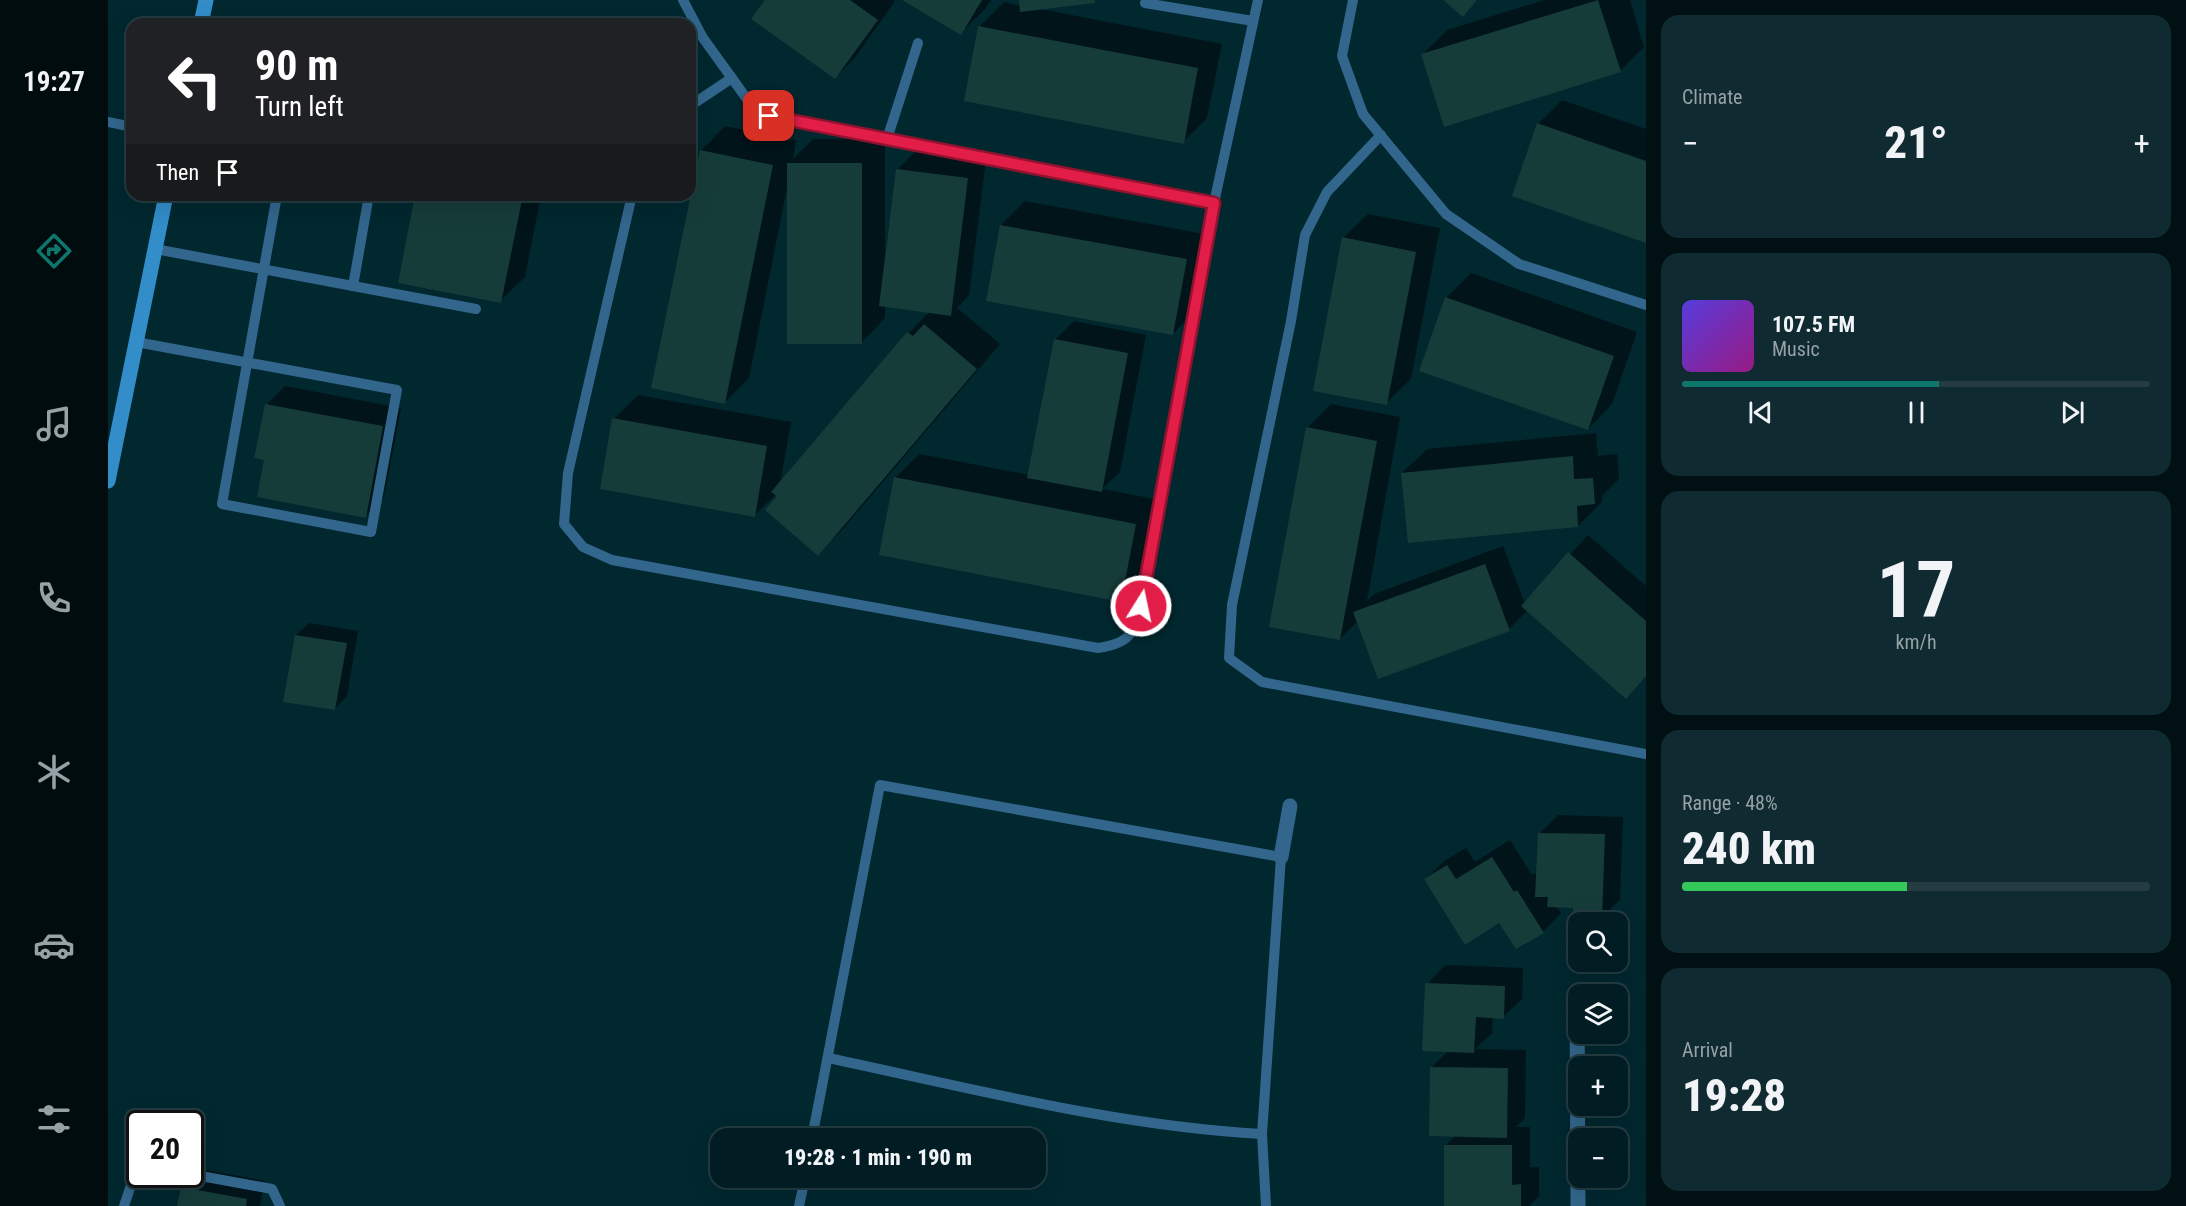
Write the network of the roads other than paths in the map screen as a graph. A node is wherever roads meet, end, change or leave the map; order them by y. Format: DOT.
graph roads {
  1 [pos="206,0"];
  2 [pos="683,0"];
  3 [pos="1258,0"];
  4 [pos="1353,0"];
  5 [pos="1145,3"];
  6 [pos="202,18"];
  7 [pos="692,18"];
  8 [pos="1253,21"];
  9 [pos="696,25"];
  10 [pos="918,43"];
  11 [pos="732,78"];
  12 [pos="696,102"];
  13 [pos="108,122"];
  14 [pos="126,126"];
  15 [pos="1381,135"];
  16 [pos="887,139"];
  17 [pos="165,201"];
  18 [pos="277,201"];
  19 [pos="368,201"];
  20 [pos="631,201"];
  21 [pos="1214,203"];
  22 [pos="155,249"];
  23 [pos="264,269"];
  24 [pos="353,286"];
  25 [pos="1646,305"];
  26 [pos="476,309"];
  27 [pos="136,342"];
  28 [pos="247,363"];
  29 [pos="108,481"];
  30 [pos="1646,754"];
  31 [pos="1290,806"];
  32 [pos="1281,857"];
  33 [pos="1577,1044"];
  34 [pos="828,1058"];
  35 [pos="814,1128"];
  36 [pos="1262,1134"];
  37 [pos="204,1177"];
  38 [pos="130,1188"];
  39 [pos="803,1188"];
  40 [pos="124,1206"];
  41 [pos="280,1206"];
  42 [pos="799,1206"];
  43 [pos="1266,1206"];
  44 [pos="1578,1206"];
  1 -- 6 [label="main road"];
  2 -- 7 [label="lane"];
  3 -- 8 [label="lane"];
  4 -- 15 [label="lane"];
  5 -- 8 [label="lane"];
  8 -- 21 [label="lane"];
  9 -- 11 [label="lane"];
  10 -- 16 [label="lane"];
  11 -- 12 [label="lane"];
  11 -- 16 [label="lane"];
  13 -- 14 [label="lane"];
  15 -- 25 [label="lane"];
  15 -- 30 [label="lane"];
  16 -- 21 [label="lane"];
  17 -- 22 [label="main road"];
  18 -- 23 [label="lane"];
  19 -- 24 [label="lane"];
  20 -- 21 [label="lane"];
  22 -- 23 [label="lane"];
  22 -- 27 [label="main road"];
  23 -- 24 [label="lane"];
  23 -- 28 [label="lane"];
  24 -- 26 [label="lane"];
  27 -- 28 [label="lane"];
  27 -- 29 [label="main road"];
  28 -- 28 [label="lane"];
  31 -- 32 [label="street"];
  32 -- 34 [label="lane"];
  32 -- 36 [label="lane"];
  33 -- 44 [label="street"];
  34 -- 35 [label="lane"];
  34 -- 36 [label="lane"];
  36 -- 43 [label="lane"];
  37 -- 41 [label="lane"];
  38 -- 40 [label="lane"];
  39 -- 42 [label="lane"];
}
